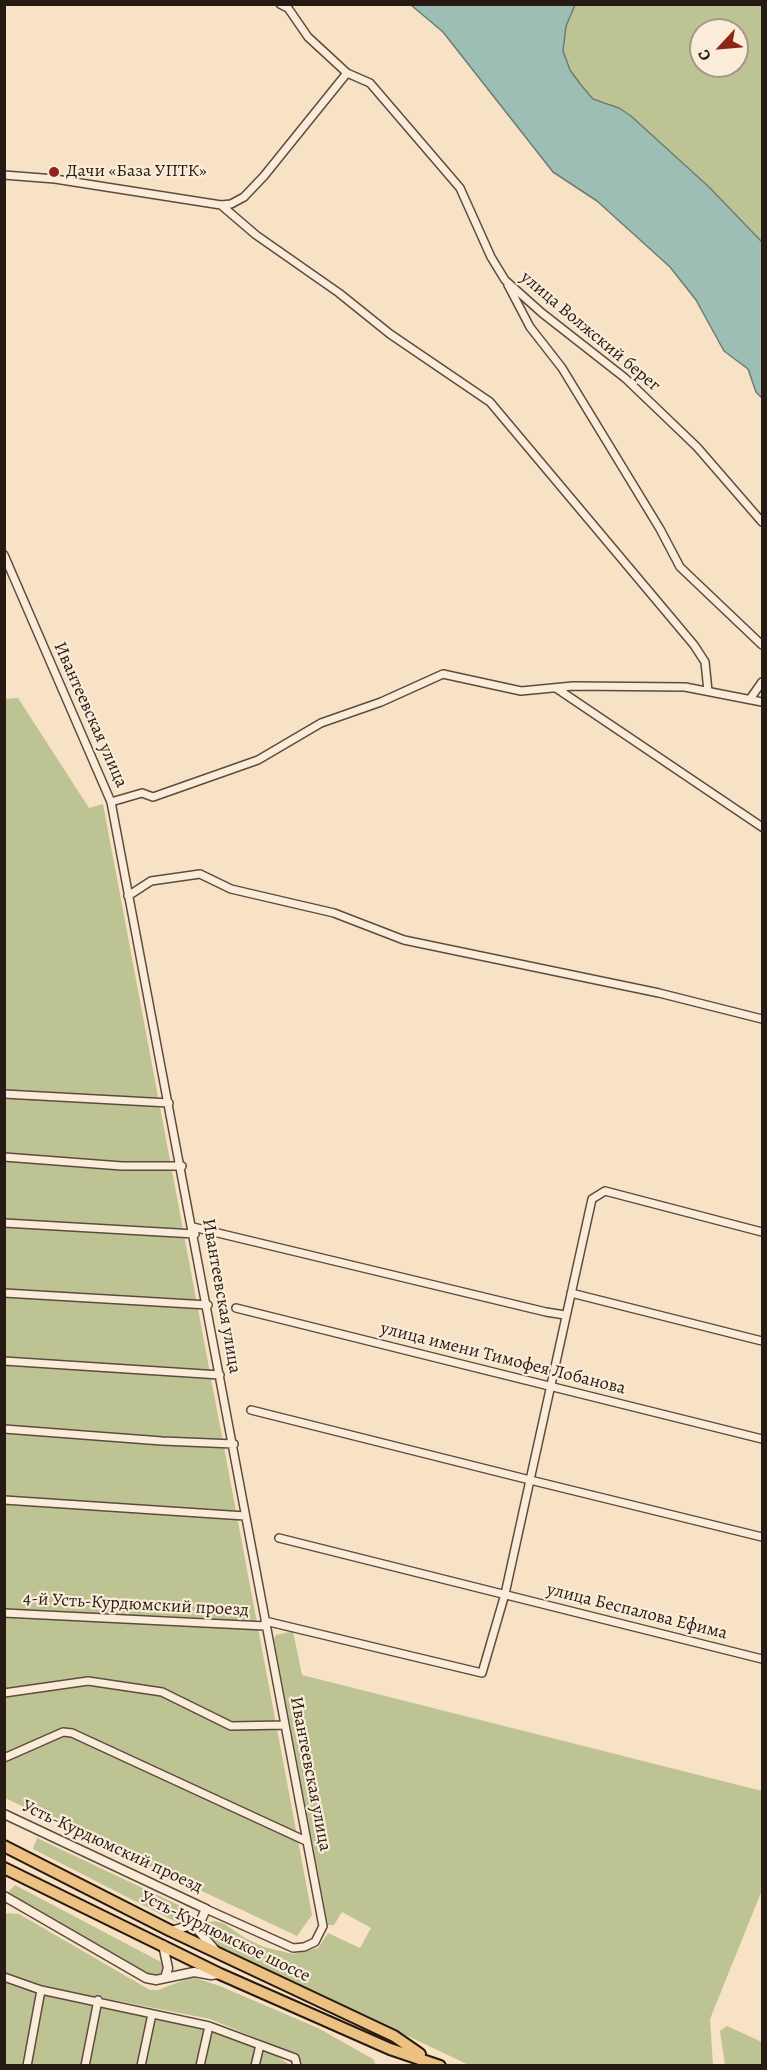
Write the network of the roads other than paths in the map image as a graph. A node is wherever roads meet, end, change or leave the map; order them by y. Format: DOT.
graph roads {
  1 [pos="280,4"];
  2 [pos="347,72"];
  3 [pos="4,175"];
  4 [pos="221,205"];
  5 [pos="505,280"];
  6 [pos="762,522"];
  7 [pos="4,555"];
  8 [pos="762,645"];
  9 [pos="762,682"];
  10 [pos="556,688"];
  11 [pos="708,691"];
  12 [pos="750,699"];
  13 [pos="762,702"];
  14 [pos="111,802"];
  15 [pos="762,827"];
  16 [pos="128,896"];
  17 [pos="762,1019"];
  18 [pos="4,1094"];
  19 [pos="169,1103"];
  20 [pos="4,1158"];
  21 [pos="182,1166"];
  22 [pos="4,1223"];
  23 [pos="194,1230"];
  24 [pos="762,1232"];
  25 [pos="4,1293"];
  26 [pos="571,1293"];
  27 [pos="208,1305"];
  28 [pos="236,1308"];
  29 [pos="565,1315"];
  30 [pos="762,1341"];
  31 [pos="4,1361"];
  32 [pos="220,1375"];
  33 [pos="552,1387"];
  34 [pos="251,1410"];
  35 [pos="4,1429"];
  36 [pos="762,1439"];
  37 [pos="234,1444"];
  38 [pos="530,1480"];
  39 [pos="4,1500"];
  40 [pos="245,1516"];
  41 [pos="762,1537"];
  42 [pos="279,1538"];
  43 [pos="505,1594"];
  44 [pos="4,1614"];
  45 [pos="265,1624"];
  46 [pos="762,1659"];
  47 [pos="4,1693"];
  48 [pos="285,1725"];
  49 [pos="4,1758"];
  50 [pos="4,1815"];
  51 [pos="306,1841"];
  52 [pos="4,1846"];
  53 [pos="4,1868"];
  54 [pos="5,1896"];
  55 [pos="206,1909"];
  56 [pos="198,1923"];
  57 [pos="171,1931"];
  58 [pos="163,1946"];
  59 [pos="216,1952"];
  60 [pos="220,1974"];
  61 [pos="4,1977"];
  62 [pos="165,1978"];
  63 [pos="41,1990"];
  64 [pos="98,2000"];
  65 [pos="152,2014"];
  66 [pos="209,2026"];
  67 [pos="260,2045"];
  68 [pos="429,2060"];
  69 [pos="27,2066"];
  70 [pos="85,2066"];
  71 [pos="141,2066"];
  72 [pos="200,2066"];
  73 [pos="255,2066"];
  74 [pos="297,2066"];
  75 [pos="441,2066"];
  1 -- 2 [label="street, улица Волжский берег"];
  2 -- 4 [label="street"];
  2 -- 5 [label="street, улица Волжский берег"];
  3 -- 4 [label="street"];
  4 -- 11 [label="street"];
  5 -- 6 [label="street, улица Волжский берег"];
  5 -- 8 [label="street"];
  7 -- 14 [label="street, Ивантеевская улица"];
  9 -- 12 [label="street"];
  10 -- 11 [label="street"];
  10 -- 14 [label="street"];
  10 -- 15 [label="street"];
  11 -- 12 [label="street"];
  12 -- 13 [label="street"];
  14 -- 16 [label="street, Ивантеевская улица"];
  16 -- 17 [label="street"];
  16 -- 19 [label="street, Ивантеевская улица"];
  18 -- 19 [label="street"];
  19 -- 21 [label="street, Ивантеевская улица"];
  20 -- 21 [label="street"];
  21 -- 23 [label="street, Ивантеевская улица"];
  22 -- 23 [label="street"];
  23 -- 27 [label="street, Ивантеевская улица"];
  23 -- 29 [label="street"];
  24 -- 26 [label="street"];
  25 -- 27 [label="street"];
  26 -- 29 [label="street"];
  26 -- 30 [label="street"];
  27 -- 32 [label="street, Ивантеевская улица"];
  28 -- 33 [label="street, улица имени Тимофея Лобанова"];
  29 -- 33 [label="street"];
  31 -- 32 [label="street"];
  32 -- 37 [label="street, Ивантеевская улица"];
  33 -- 36 [label="street, улица имени Тимофея Лобанова"];
  33 -- 38 [label="street"];
  34 -- 38 [label="street"];
  35 -- 37 [label="street"];
  37 -- 40 [label="street, Ивантеевская улица"];
  38 -- 41 [label="street"];
  38 -- 43 [label="street"];
  39 -- 40 [label="street"];
  40 -- 45 [label="street, Ивантеевская улица"];
  42 -- 43 [label="street, улица Беспалова Ефима"];
  43 -- 45 [label="street, 4-й Усть-Курдюмский проезд"];
  43 -- 46 [label="street, улица Беспалова Ефима"];
  44 -- 45 [label="street, 4-й Усть-Курдюмский проезд"];
  45 -- 48 [label="street, Ивантеевская улица"];
  47 -- 48 [label="street"];
  48 -- 51 [label="street, Ивантеевская улица"];
  49 -- 51 [label="street"];
  50 -- 55 [label="street, Усть-Курдюмский проезд"];
  51 -- 55 [label="street, Ивантеевская улица"];
  52 -- 57 [label="main road, Усть-Курдюмское шоссе"];
  53 -- 58 [label="main road, Усть-Курдюмское шоссе"];
  54 -- 62 [label="street"];
  55 -- 56 [label="street"];
  56 -- 57 [label="street"];
  56 -- 59 [label="street"];
  57 -- 59 [label="main road, Усть-Курдюмское шоссе"];
  58 -- 60 [label="main road, Усть-Курдюмское шоссе"];
  58 -- 62 [label="street"];
  59 -- 68 [label="main road, Усть-Курдюмское шоссе"];
  60 -- 62 [label="street"];
  60 -- 68 [label="main road, Усть-Курдюмское шоссе"];
  61 -- 63 [label="street"];
  63 -- 64 [label="street"];
  63 -- 69 [label="street"];
  64 -- 65 [label="street"];
  64 -- 70 [label="street"];
  65 -- 66 [label="street"];
  65 -- 71 [label="street"];
  66 -- 67 [label="street"];
  66 -- 72 [label="street"];
  67 -- 73 [label="street"];
  67 -- 74 [label="street"];
  68 -- 75 [label="main road, Усть-Курдюмское шоссе"];
}
